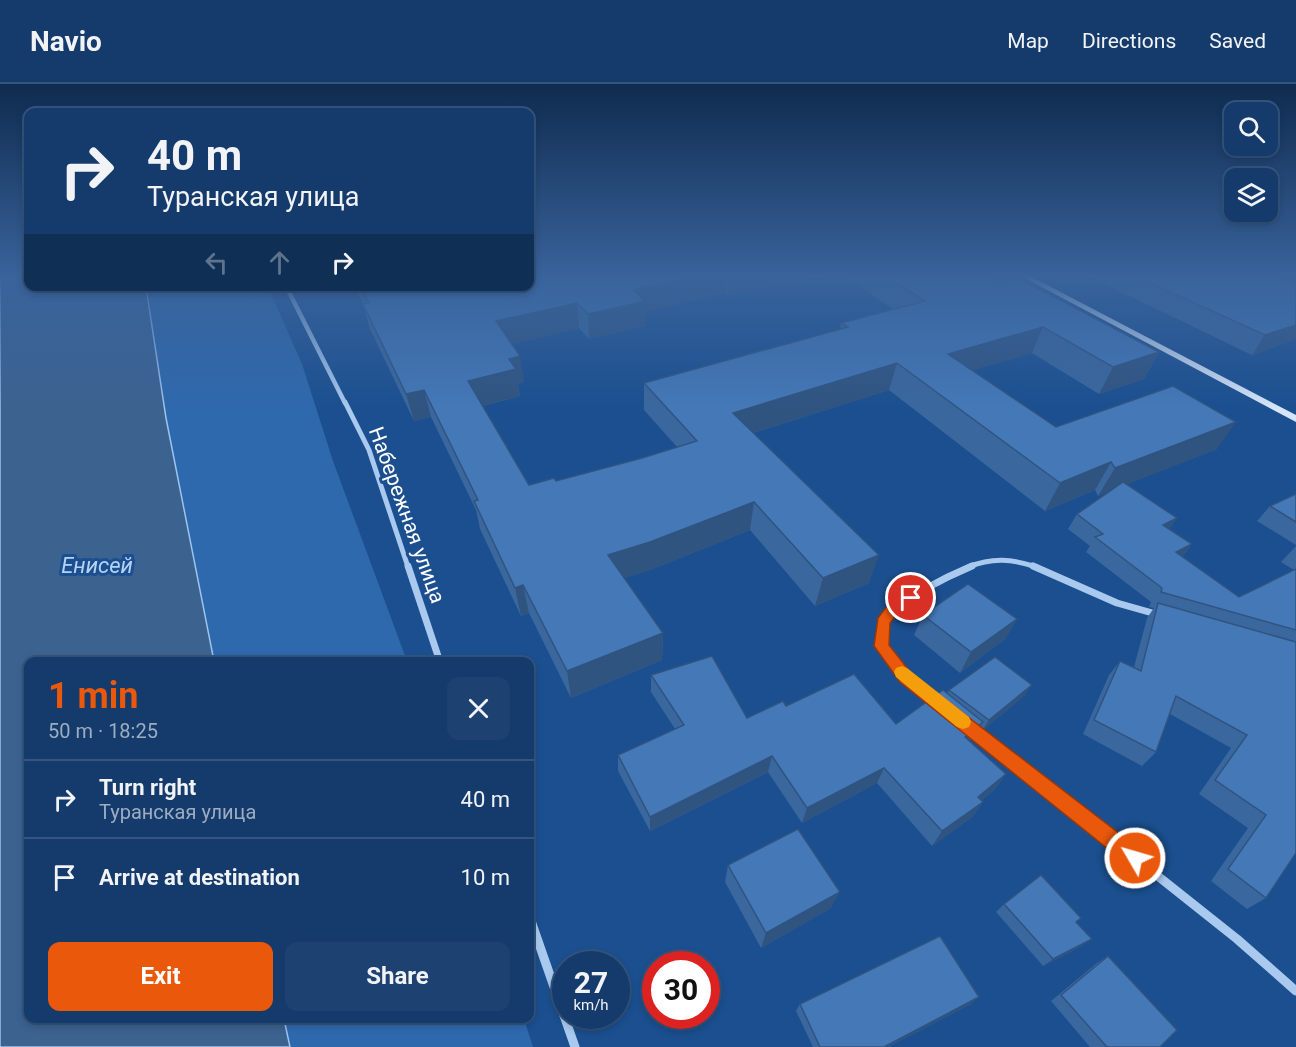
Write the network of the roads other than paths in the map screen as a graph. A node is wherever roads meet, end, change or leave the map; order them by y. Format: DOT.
graph roads {
  1 [pos="303,320"];
  2 [pos="1108,320"];
  3 [pos="1296,419"];
  4 [pos="1161,616"];
  5 [pos="438,657"];
  6 [pos="941,705"];
  7 [pos="968,726"];
  8 [pos="534,929"];
  9 [pos="1296,991"];
  10 [pos="575,1047"];
  1 -- 5 [label="street, Набережная улица"];
  2 -- 3 [label="street"];
  4 -- 6 [label="street"];
  7 -- 9 [label="street"];
  8 -- 10 [label="street"];
}
